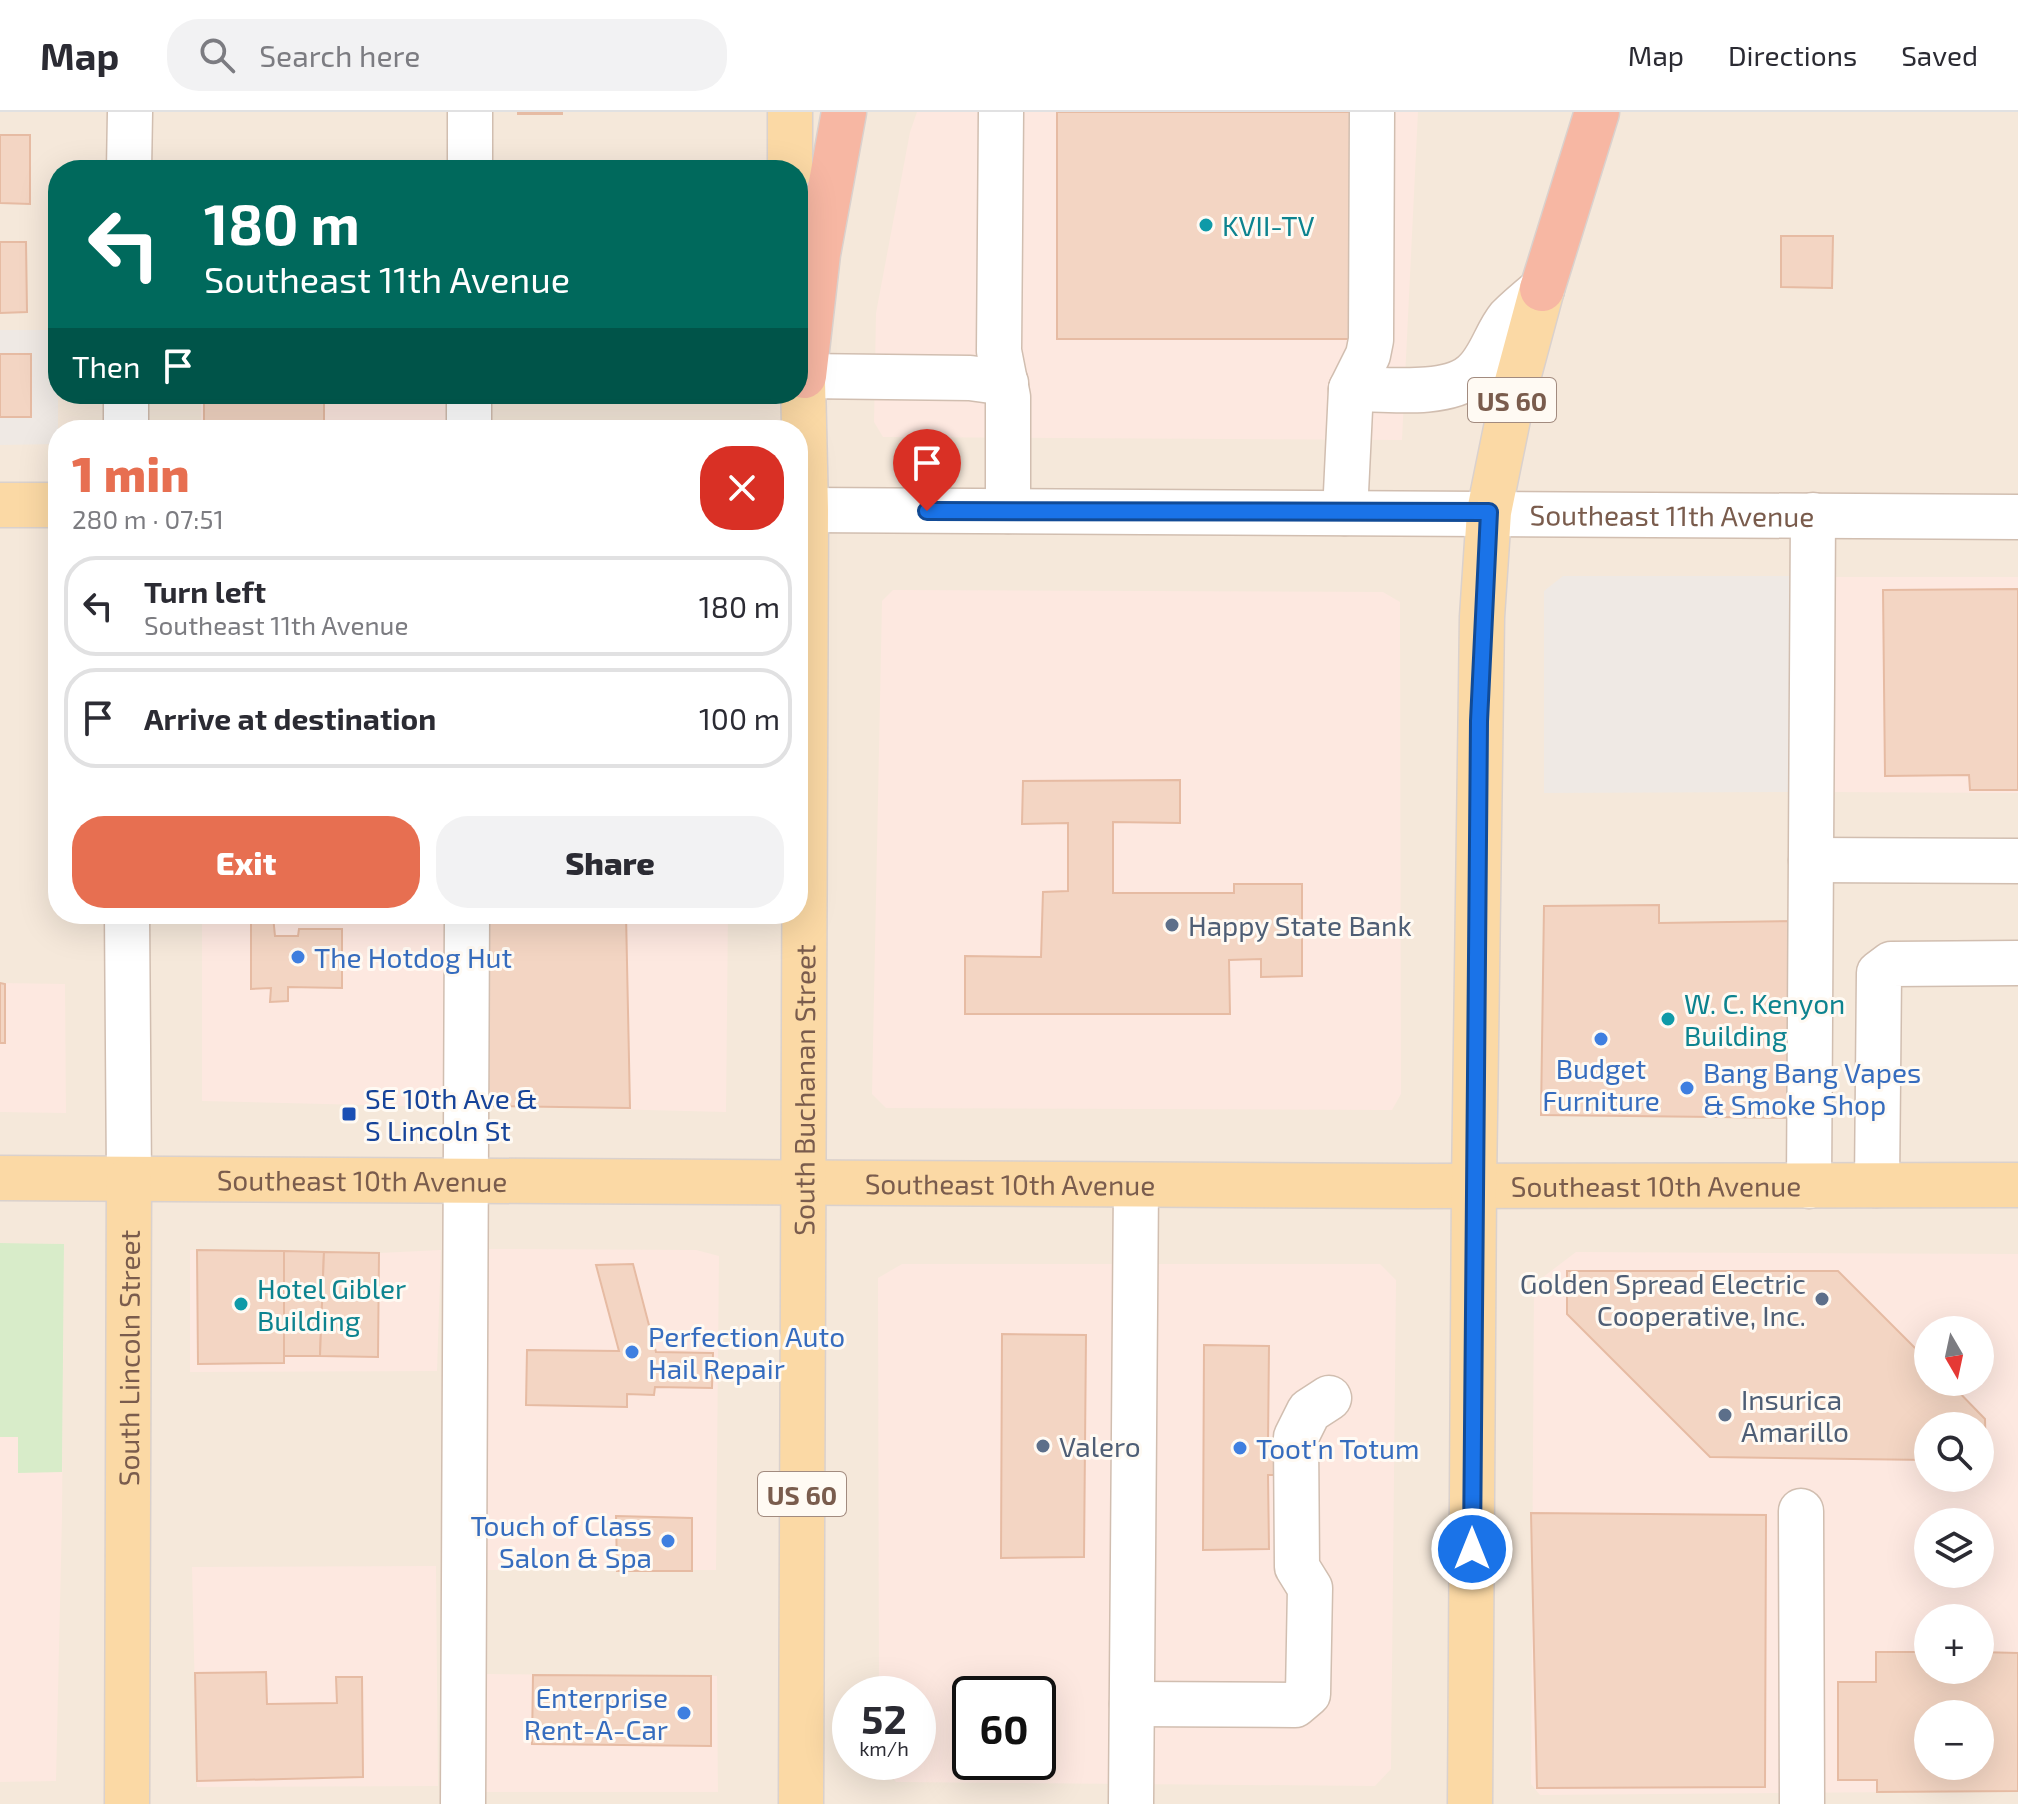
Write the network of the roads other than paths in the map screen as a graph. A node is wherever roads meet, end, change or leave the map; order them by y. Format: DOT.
graph roads {
  1 [pos="130,112"];
  2 [pos="470,112"];
  3 [pos="790,112"];
  4 [pos="844,112"];
  5 [pos="1001,112"];
  6 [pos="1372,112"];
  7 [pos="1597,112"];
  8 [pos="129,160"];
  9 [pos="470,160"];
  10 [pos="790,160"];
  11 [pos="1542,289"];
  12 [pos="808,341"];
  13 [pos="808,376"];
  14 [pos="1006,383"];
  15 [pos="1351,389"];
  16 [pos="0,505"];
  17 [pos="48,505"];
  18 [pos="808,510"];
  19 [pos="1008,511"];
  20 [pos="1489,512"];
  21 [pos="1345,513"];
  22 [pos="1813,515"];
  23 [pos="2018,517"];
  24 [pos="1811,860"];
  25 [pos="2018,861"];
  26 [pos="127,924"];
  27 [pos="467,924"];
  28 [pos="802,924"];
  29 [pos="2018,963"];
  30 [pos="0,1178"];
  31 [pos="129,1179"];
  32 [pos="466,1181"];
  33 [pos="802,1184"];
  34 [pos="1136,1185"];
  35 [pos="1877,1185"];
  36 [pos="2018,1185"];
  37 [pos="1474,1186"];
  38 [pos="1809,1186"];
  39 [pos="1329,1398"];
  40 [pos="1801,1511"];
  41 [pos="1132,1704"];
  42 [pos="127,1804"];
  43 [pos="463,1804"];
  44 [pos="801,1804"];
  45 [pos="1131,1804"];
  46 [pos="1470,1804"];
  47 [pos="1802,1804"];
  1 -- 8 [label="street"];
  2 -- 9 [label="street"];
  3 -- 10 [label="main road"];
  4 -- 12 [label="highway, US 60"];
  5 -- 14 [label="street"];
  6 -- 15 [label="street"];
  7 -- 11 [label="highway, US 60"];
  11 -- 15 [label="street"];
  11 -- 20 [label="main road, US 60"];
  13 -- 14 [label="street"];
  14 -- 19 [label="street"];
  15 -- 21 [label="street"];
  16 -- 17 [label="main road"];
  18 -- 19 [label="street, Southeast 11th Avenue"];
  19 -- 21 [label="street, Southeast 11th Avenue"];
  20 -- 21 [label="street, Southeast 11th Avenue"];
  20 -- 22 [label="street, Southeast 11th Avenue"];
  20 -- 37 [label="main road, US 60"];
  22 -- 23 [label="street, Southeast 11th Avenue"];
  22 -- 24 [label="street"];
  24 -- 25 [label="street"];
  24 -- 38 [label="street"];
  26 -- 31 [label="street, South Lincoln Street"];
  27 -- 32 [label="street"];
  28 -- 33 [label="main road, South Buchanan Street / US 60"];
  29 -- 35 [label="street"];
  30 -- 31 [label="main road, Southeast 10th Avenue"];
  31 -- 32 [label="main road, Southeast 10th Avenue"];
  31 -- 42 [label="main road, South Lincoln Street"];
  32 -- 33 [label="main road, Southeast 10th Avenue"];
  32 -- 43 [label="street"];
  33 -- 34 [label="main road, Southeast 10th Avenue"];
  33 -- 44 [label="main road, South Buchanan Street / US 60"];
  34 -- 37 [label="main road, Southeast 10th Avenue"];
  34 -- 41 [label="street"];
  35 -- 36 [label="main road, Southeast 10th Avenue"];
  35 -- 38 [label="main road, Southeast 10th Avenue"];
  37 -- 38 [label="main road, Southeast 10th Avenue"];
  37 -- 46 [label="main road, US 60"];
  39 -- 41 [label="street"];
  40 -- 47 [label="street"];
  41 -- 45 [label="street"];
}
